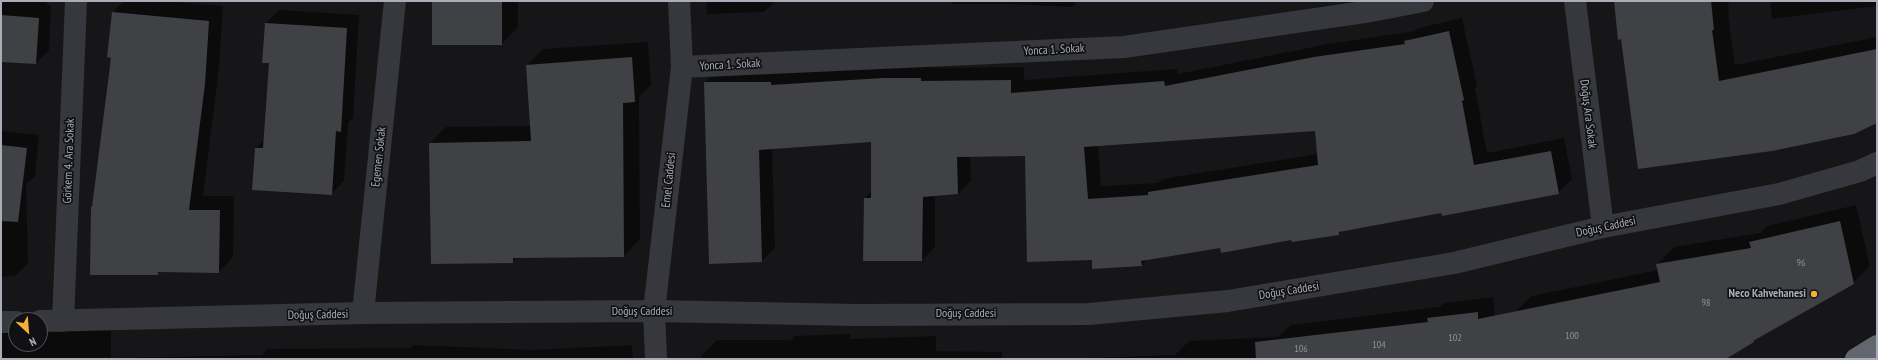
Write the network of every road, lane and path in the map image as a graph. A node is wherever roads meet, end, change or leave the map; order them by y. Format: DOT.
graph roads {
  1 [pos="76,1"];
  2 [pos="395,1"];
  3 [pos="679,1"];
  4 [pos="1423,1"];
  5 [pos="1575,1"];
  6 [pos="682,67"];
  7 [pos="1877,163"];
  8 [pos="1603,227"];
  9 [pos="654,311"];
  10 [pos="363,313"];
  11 [pos="48,321"];
  12 [pos="63,321"];
  13 [pos="1877,346"];
  14 [pos="656,359"];
  15 [pos="1856,359"];
  1 -- 12 [label="street, Görkem 4. Ara Sokak"];
  2 -- 10 [label="street, Egemen Sokak"];
  3 -- 6 [label="street, Emel Caddesi"];
  4 -- 6 [label="street, Yonca 1. Sokak"];
  5 -- 8 [label="street, Doğuş Ara Sokak"];
  6 -- 9 [label="street, Emel Caddesi"];
  7 -- 8 [label="street, Doğuş Caddesi"];
  8 -- 9 [label="street, Doğuş Caddesi"];
  9 -- 10 [label="street, Doğuş Caddesi"];
  9 -- 14 [label="street, Emel Caddesi"];
  10 -- 12 [label="street, Doğuş Caddesi"];
  11 -- 12 [label="street, Doğuş Caddesi"];
  13 -- 15 [label="highway"];
}
